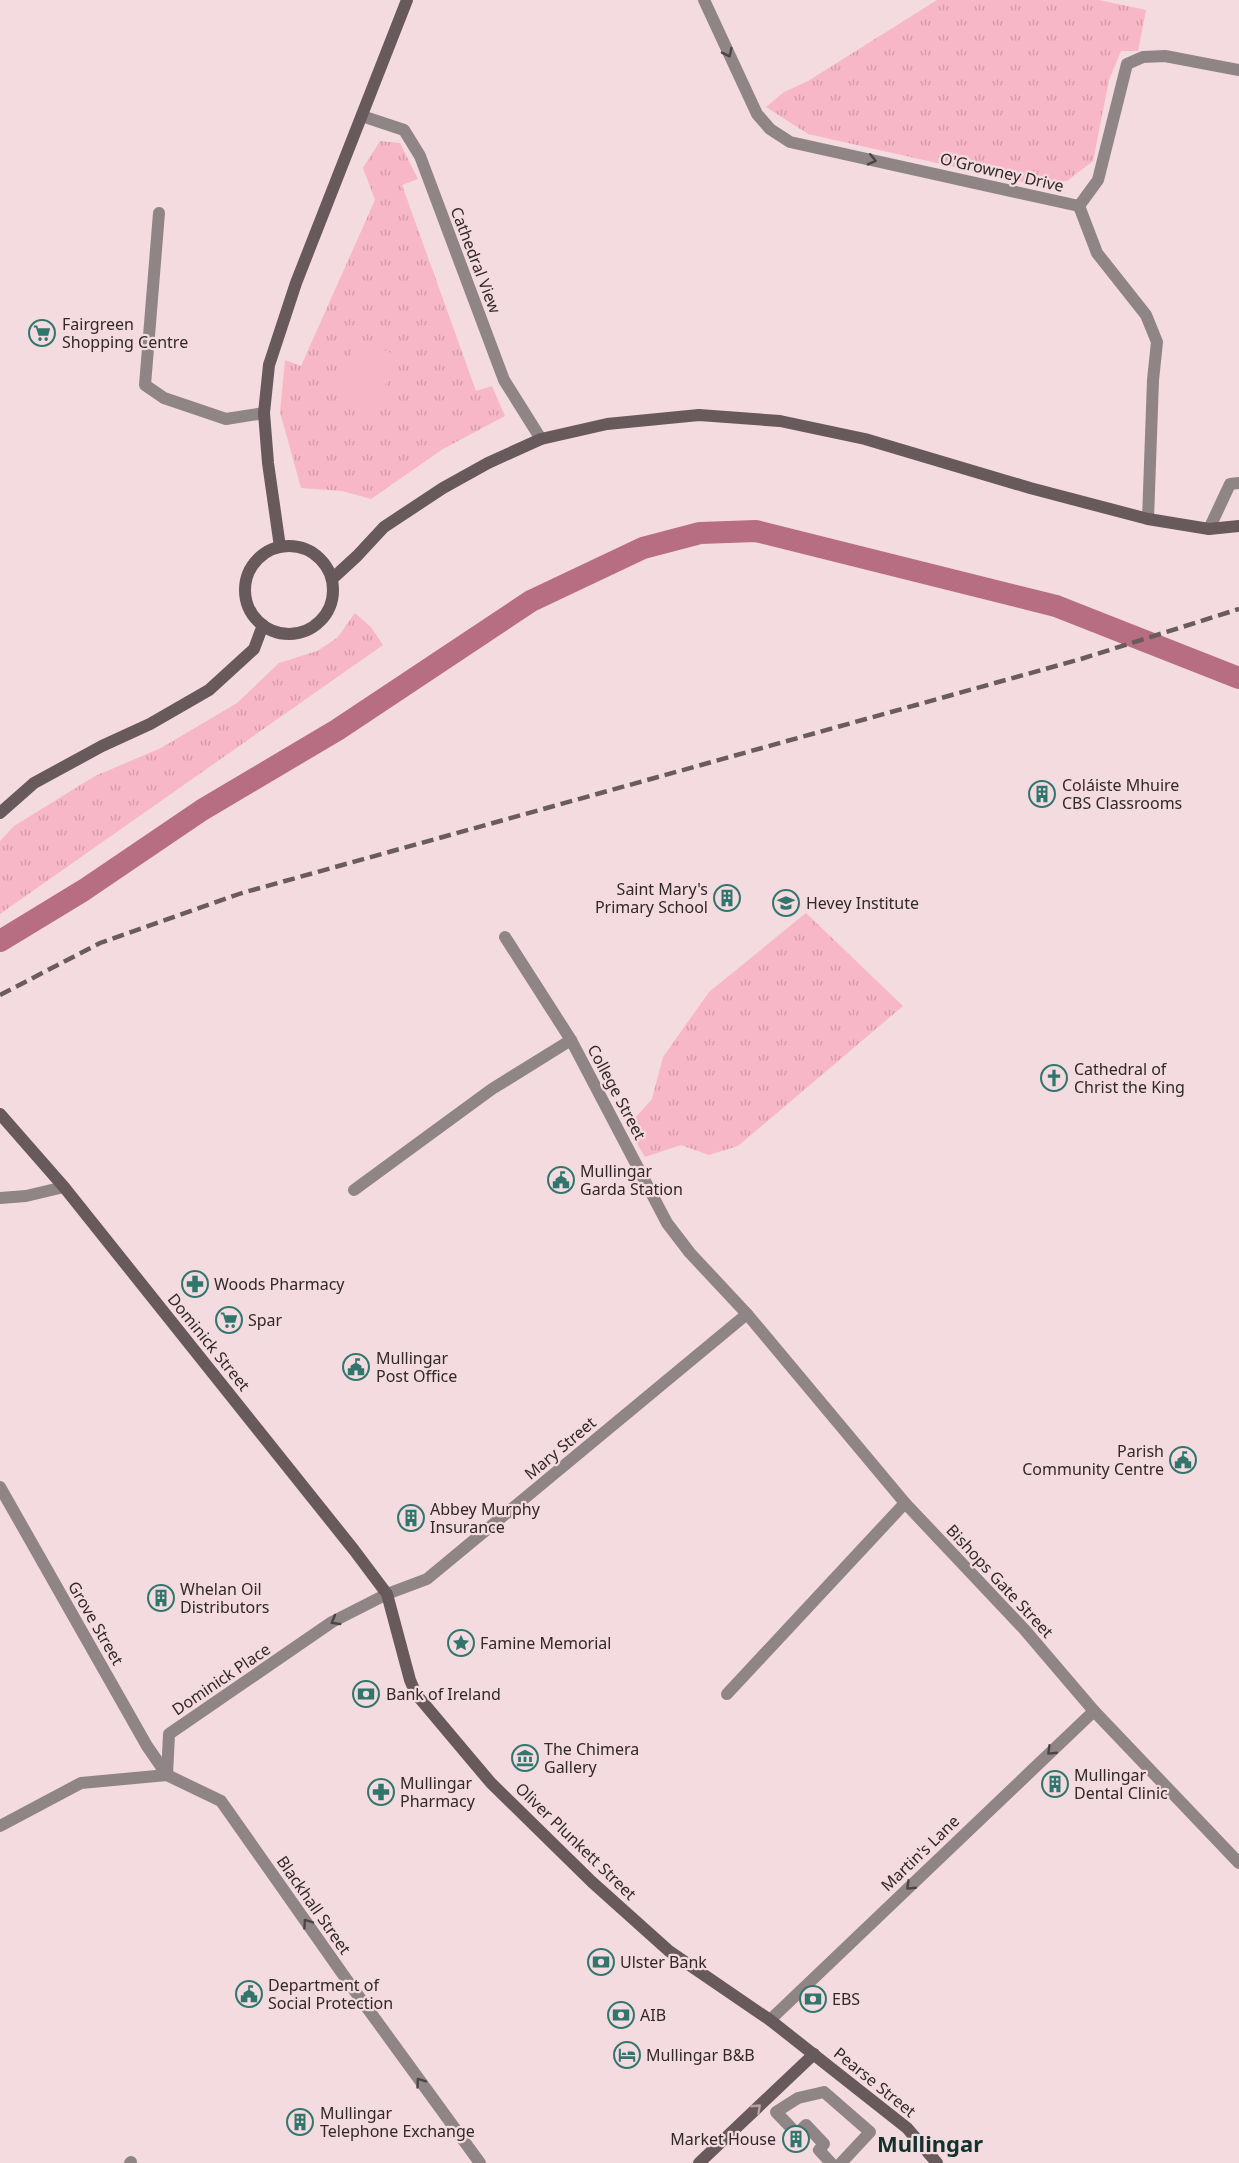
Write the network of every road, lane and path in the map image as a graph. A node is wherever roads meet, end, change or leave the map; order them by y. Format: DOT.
graph roads {
  1 [pos="407,0"];
  2 [pos="704,0"];
  3 [pos="1239,70"];
  4 [pos="362,116"];
  5 [pos="1079,206"];
  6 [pos="159,213"];
  7 [pos="264,413"];
  8 [pos="541,439"];
  9 [pos="1239,483"];
  10 [pos="1148,519"];
  11 [pos="1239,526"];
  12 [pos="1209,529"];
  13 [pos="280,547"];
  14 [pos="332,579"];
  15 [pos="263,625"];
  16 [pos="0,813"];
  17 [pos="505,937"];
  18 [pos="571,1040"];
  19 [pos="0,1114"];
  20 [pos="64,1187"];
  21 [pos="354,1190"];
  22 [pos="0,1198"];
  23 [pos="747,1314"];
  24 [pos="0,1487"];
  25 [pos="905,1503"];
  26 [pos="387,1594"];
  27 [pos="726,1694"];
  28 [pos="1094,1711"];
  29 [pos="167,1774"];
  30 [pos="0,1826"];
  31 [pos="1239,1863"];
  32 [pos="770,2020"];
  33 [pos="814,2054"];
  34 [pos="480,2163"];
  35 [pos="699,2163"];
  36 [pos="831,2163"];
  37 [pos="841,2163"];
  38 [pos="937,2163"];
  1 -- 4 [label="street"];
  2 -- 5 [label="street, O'Growney Drive, one-way"];
  3 -- 5 [label="street"];
  4 -- 7 [label="street"];
  4 -- 8 [label="street, Cathedral View"];
  5 -- 10 [label="street, O'Growney Drive"];
  6 -- 7 [label="street"];
  7 -- 13 [label="street"];
  8 -- 10 [label="street"];
  8 -- 14 [label="street"];
  9 -- 12 [label="street"];
  10 -- 12 [label="street"];
  11 -- 12 [label="street"];
  13 -- 14 [label="street"];
  13 -- 15 [label="street"];
  14 -- 15 [label="street"];
  15 -- 16 [label="street"];
  17 -- 18 [label="street, College Street"];
  18 -- 21 [label="street"];
  18 -- 23 [label="street, College Street"];
  19 -- 20 [label="street, Dominick Street"];
  20 -- 22 [label="street"];
  20 -- 26 [label="street, Dominick Street"];
  23 -- 25 [label="street, Bishops Gate Street"];
  23 -- 26 [label="street, Mary Street"];
  24 -- 29 [label="street, Grove Street"];
  25 -- 27 [label="street"];
  25 -- 28 [label="street, Bishops Gate Street"];
  26 -- 29 [label="street, Dominick Place, one-way"];
  26 -- 32 [label="street, Oliver Plunkett Street"];
  28 -- 31 [label="street, Bishops Gate Street"];
  28 -- 32 [label="street, Martin's Lane, one-way"];
  29 -- 30 [label="street"];
  34 -- 29 [label="street, Blackhall Street, one-way"];
  32 -- 33 [label="street, Oliver Plunkett Street"];
  35 -- 33 [label="street, one-way"];
  33 -- 38 [label="street, Pearse Street"];
  36 -- 37 [label="street"];
}
